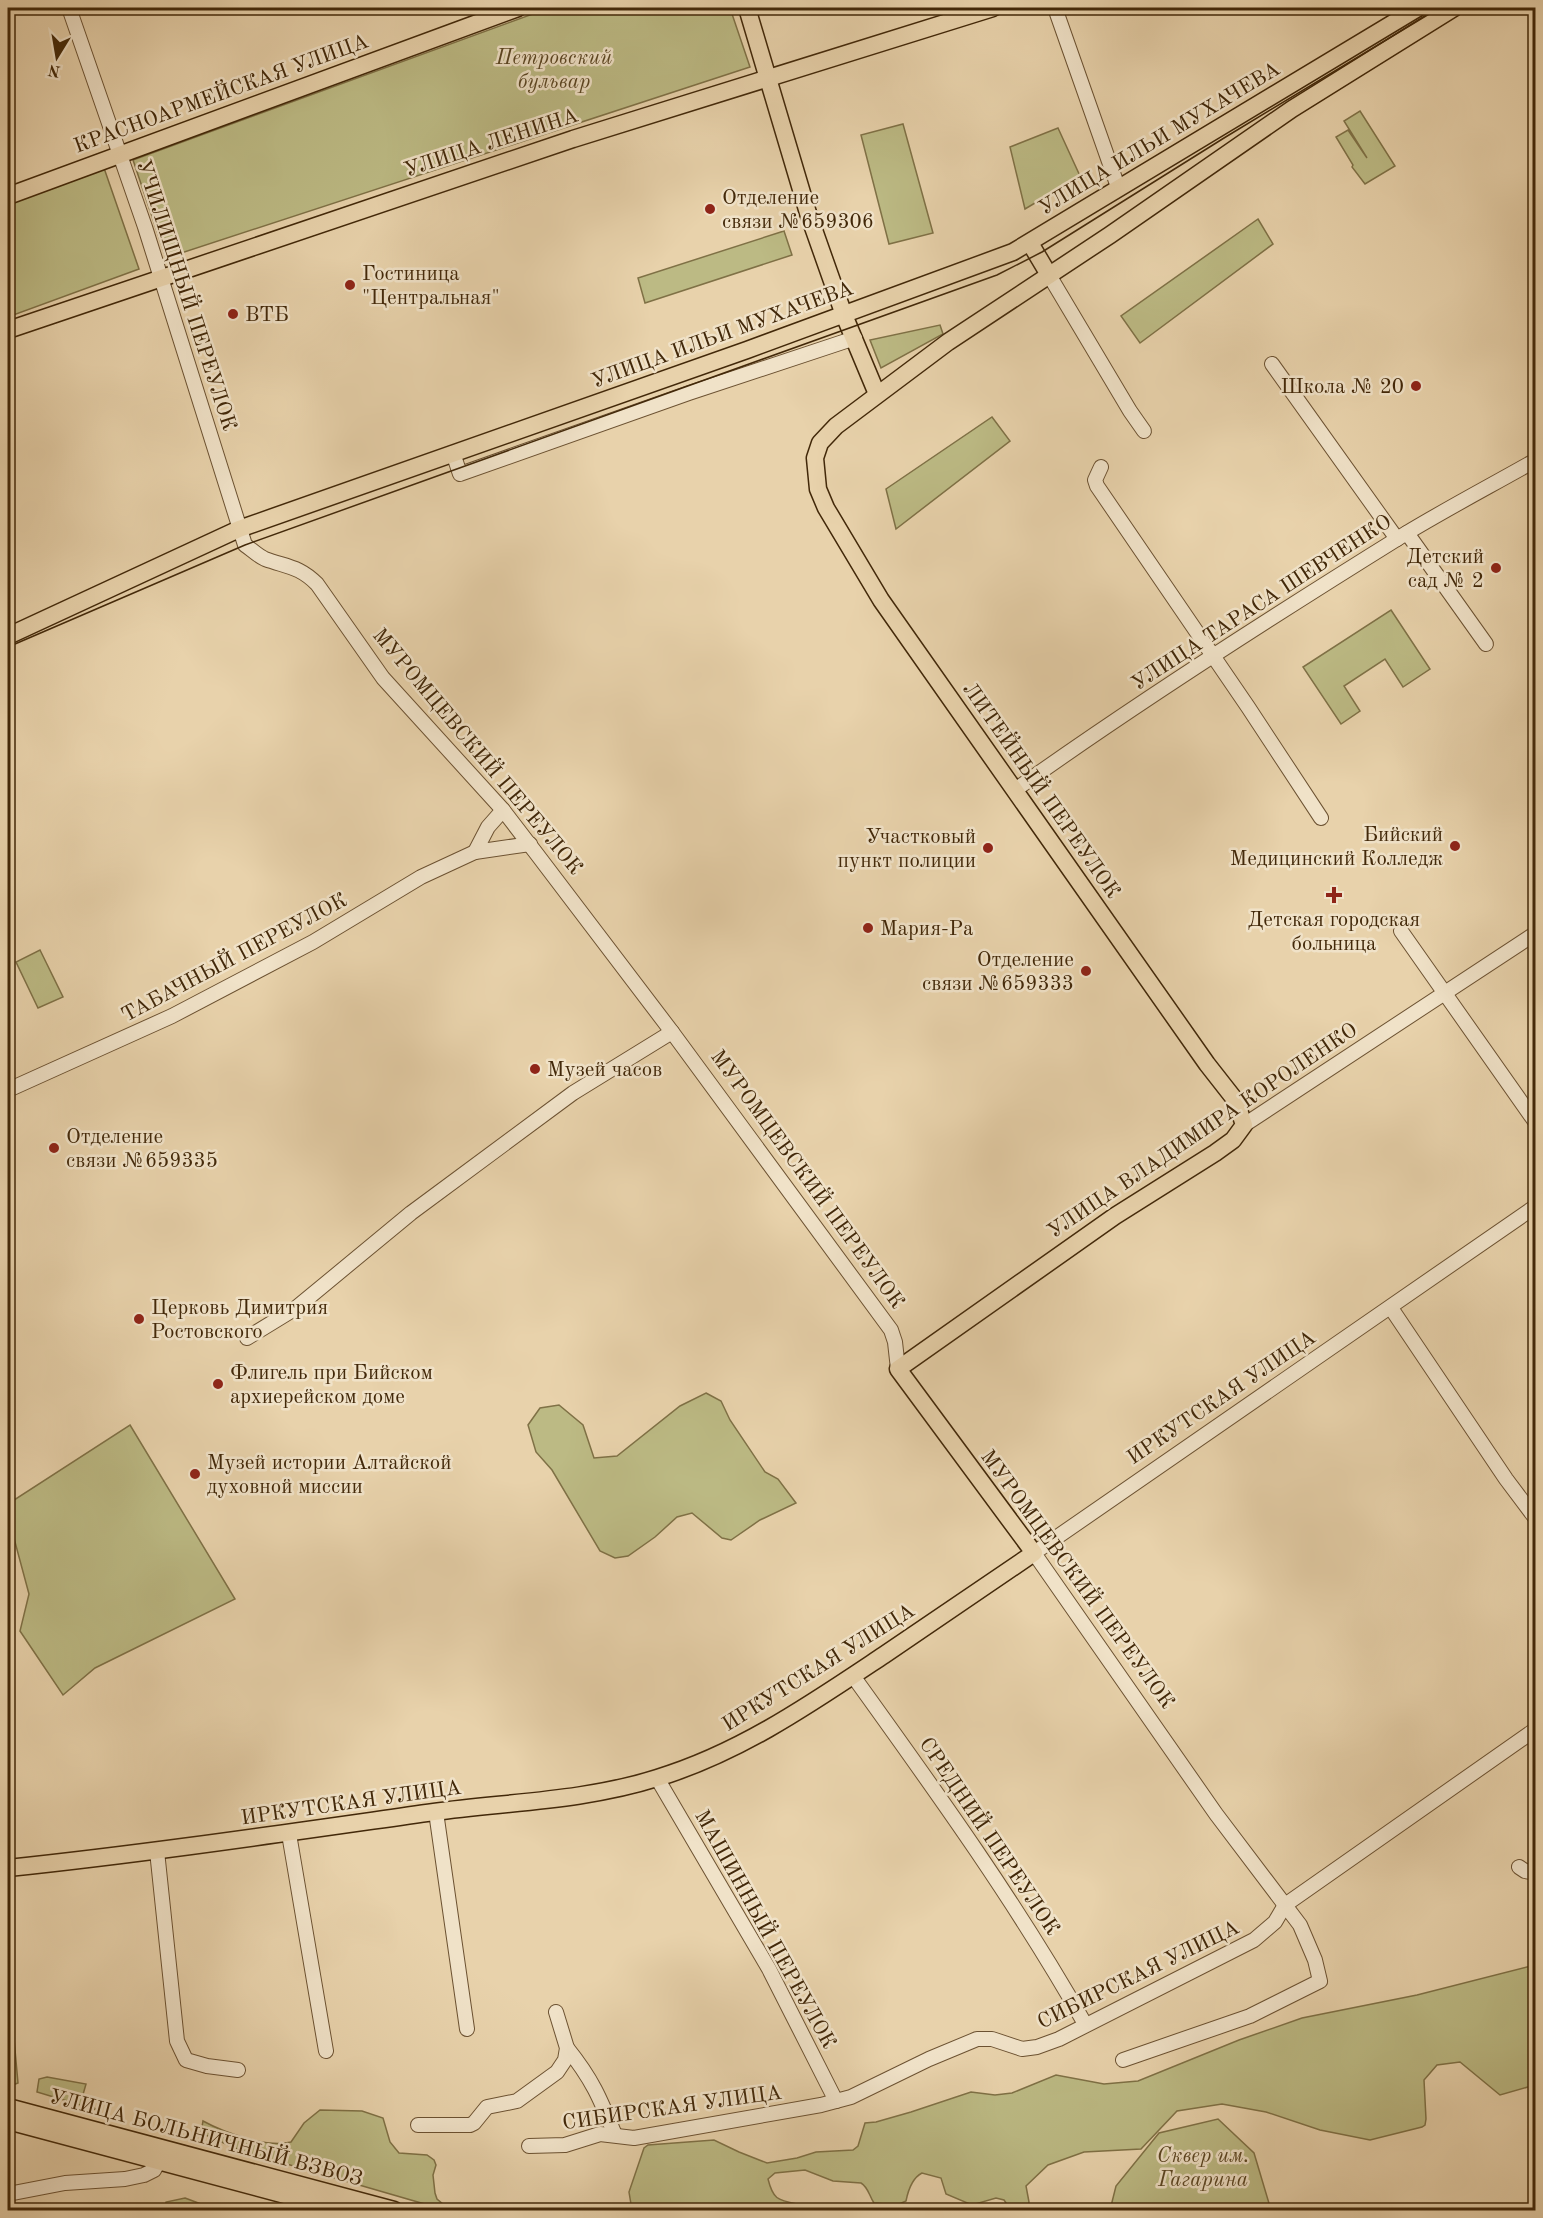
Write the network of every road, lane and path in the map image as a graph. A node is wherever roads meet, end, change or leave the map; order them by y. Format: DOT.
graph roads {
  1 [pos="69,8"];
  2 [pos="518,8"];
  3 [pos="747,8"];
  4 [pos="993,8"];
  5 [pos="1055,8"];
  6 [pos="1418,8"];
  7 [pos="1454,8"];
  8 [pos="768,78"];
  9 [pos="120,155"];
  10 [pos="1118,187"];
  11 [pos="8,195"];
  12 [pos="1030,243"];
  13 [pos="1049,275"];
  14 [pos="161,277"];
  15 [pos="844,315"];
  16 [pos="8,330"];
  17 [pos="855,338"];
  18 [pos="1272,364"];
  19 [pos="878,394"];
  20 [pos="1144,431"];
  21 [pos="453,453"];
  22 [pos="1536,460"];
  23 [pos="1101,467"];
  24 [pos="815,474"];
  25 [pos="240,529"];
  26 [pos="1402,536"];
  27 [pos="8,636"];
  28 [pos="1486,644"];
  29 [pos="1213,657"];
  30 [pos="1015,790"];
  31 [pos="503,810"];
  32 [pos="1321,818"];
  33 [pos="530,844"];
  34 [pos="475,852"];
  35 [pos="1401,931"];
  36 [pos="1536,933"];
  37 [pos="1445,994"];
  38 [pos="672,1032"];
  39 [pos="8,1090"];
  40 [pos="1536,1123"];
  41 [pos="1244,1125"];
  42 [pos="1536,1206"];
  43 [pos="1391,1308"];
  44 [pos="247,1338"];
  45 [pos="898,1369"];
  46 [pos="1536,1519"];
  47 [pos="1034,1553"];
  48 [pos="853,1676"];
  49 [pos="1536,1729"];
  50 [pos="657,1778"];
  51 [pos="436,1812"];
  52 [pos="289,1834"];
  53 [pos="157,1851"];
  54 [pos="1519,1867"];
  55 [pos="8,1868"];
  56 [pos="1536,1873"];
  57 [pos="1285,1905"];
  58 [pos="556,2012"];
  59 [pos="1086,2024"];
  60 [pos="467,2029"];
  61 [pos="567,2048"];
  62 [pos="326,2051"];
  63 [pos="1123,2060"];
  64 [pos="238,2070"];
  65 [pos="836,2101"];
  66 [pos="8,2106"];
  67 [pos="8,2121"];
  68 [pos="417,2125"];
  69 [pos="615,2134"];
  70 [pos="529,2146"];
  71 [pos="159,2161"];
  72 [pos="8,2194"];
  73 [pos="341,2211"];
  74 [pos="394,2211"];
  1 -- 9 [label="street, УЧИЛИЩНЫЙ ПЕРЕУЛОК"];
  2 -- 9 [label="main road, КРАСНОАРМЕЙСКАЯ УЛИЦА"];
  3 -- 8 [label="main road"];
  4 -- 8 [label="main road, УЛИЦА ЛЕНИНА"];
  5 -- 10 [label="street"];
  6 -- 10 [label="main road, УЛИЦА ИЛЬИ МУХАЧЕВА"];
  7 -- 13 [label="main road, УЛИЦА ИЛЬИ МУХАЧЕВА"];
  8 -- 14 [label="main road, УЛИЦА ЛЕНИНА"];
  8 -- 15 [label="main road"];
  9 -- 11 [label="main road, КРАСНОАРМЕЙСКАЯ УЛИЦА"];
  9 -- 14 [label="street, УЧИЛИЩНЫЙ ПЕРЕУЛОК"];
  10 -- 12 [label="main road, УЛИЦА ИЛЬИ МУХАЧЕВА"];
  12 -- 13 [label="main road"];
  12 -- 15 [label="main road, УЛИЦА ИЛЬИ МУХАЧЕВА"];
  13 -- 19 [label="main road, УЛИЦА ИЛЬИ МУХАЧЕВА"];
  13 -- 20 [label="street"];
  14 -- 16 [label="main road, УЛИЦА ЛЕНИНА"];
  14 -- 25 [label="street, УЧИЛИЩНЫЙ ПЕРЕУЛОК"];
  15 -- 17 [label="main road"];
  15 -- 21 [label="main road, УЛИЦА ИЛЬИ МУХАЧЕВА"];
  17 -- 19 [label="main road"];
  17 -- 21 [label="street"];
  18 -- 26 [label="street"];
  19 -- 24 [label="main road, УЛИЦА ИЛЬИ МУХАЧЕВА"];
  21 -- 25 [label="main road, УЛИЦА ИЛЬИ МУХАЧЕВА"];
  22 -- 26 [label="street, УЛИЦА ТАРАСА ШЕВЧЕНКО"];
  23 -- 29 [label="street"];
  24 -- 30 [label="main road, ЛИТЕЙНЫЙ ПЕРЕУЛОК"];
  25 -- 27 [label="main road, УЛИЦА ИЛЬИ МУХАЧЕВА"];
  25 -- 31 [label="street, МУРОМЦЕВСКИЙ ПЕРЕУЛОК"];
  26 -- 28 [label="street"];
  26 -- 29 [label="street, УЛИЦА ТАРАСА ШЕВЧЕНКО"];
  29 -- 30 [label="street, УЛИЦА ТАРАСА ШЕВЧЕНКО"];
  29 -- 32 [label="street"];
  30 -- 41 [label="main road, ЛИТЕЙНЫЙ ПЕРЕУЛОК"];
  31 -- 33 [label="street, МУРОМЦЕВСКИЙ ПЕРЕУЛОК"];
  31 -- 34 [label="street"];
  33 -- 34 [label="street, ТАБАЧНЫЙ ПЕРЕУЛОК"];
  33 -- 38 [label="street, МУРОМЦЕВСКИЙ ПЕРЕУЛОК"];
  34 -- 39 [label="street, ТАБАЧНЫЙ ПЕРЕУЛОК"];
  35 -- 37 [label="street"];
  36 -- 37 [label="street, УЛИЦА ВЛАДИМИРА КОРОЛЕНКО"];
  37 -- 40 [label="street"];
  37 -- 41 [label="street, УЛИЦА ВЛАДИМИРА КОРОЛЕНКО"];
  38 -- 44 [label="street"];
  38 -- 45 [label="street, МУРОМЦЕВСКИЙ ПЕРЕУЛОК"];
  41 -- 45 [label="main road, УЛИЦА ВЛАДИМИРА КОРОЛЕНКО"];
  42 -- 43 [label="street, ИРКУТСКАЯ УЛИЦА"];
  43 -- 46 [label="street"];
  43 -- 47 [label="street, ИРКУТСКАЯ УЛИЦА"];
  45 -- 47 [label="main road, МУРОМЦЕВСКИЙ ПЕРЕУЛОК"];
  47 -- 48 [label="main road, ИРКУТСКАЯ УЛИЦА"];
  47 -- 57 [label="street, МУРОМЦЕВСКИЙ ПЕРЕУЛОК"];
  48 -- 50 [label="main road, ИРКУТСКАЯ УЛИЦА"];
  48 -- 59 [label="street, СРЕДНИЙ ПЕРЕУЛОК"];
  49 -- 57 [label="street, СИБИРСКАЯ УЛИЦА"];
  50 -- 51 [label="main road, ИРКУТСКАЯ УЛИЦА"];
  50 -- 65 [label="street, МАШИННЫЙ ПЕРЕУЛОК"];
  51 -- 52 [label="main road, ИРКУТСКАЯ УЛИЦА"];
  51 -- 60 [label="street"];
  52 -- 53 [label="main road, ИРКУТСКАЯ УЛИЦА"];
  52 -- 62 [label="street"];
  53 -- 55 [label="main road, ИРКУТСКАЯ УЛИЦА"];
  53 -- 64 [label="street"];
  54 -- 56 [label="street"];
  57 -- 59 [label="street, СИБИРСКАЯ УЛИЦА"];
  57 -- 63 [label="street, МУРОМЦЕВСКИЙ ПЕРЕУЛОК"];
  58 -- 61 [label="street"];
  59 -- 65 [label="street, СИБИРСКАЯ УЛИЦА"];
  61 -- 68 [label="street"];
  61 -- 69 [label="street"];
  65 -- 69 [label="street, СИБИРСКАЯ УЛИЦА"];
  66 -- 74 [label="main road, УЛИЦА БОЛЬНИЧНЫЙ ВЗВОЗ"];
  67 -- 71 [label="main road, УЛИЦА БОЛЬНИЧНЫЙ ВЗВОЗ"];
  69 -- 70 [label="street, СИБИРСКАЯ УЛИЦА"];
  71 -- 72 [label="street"];
  71 -- 73 [label="main road, УЛИЦА БОЛЬНИЧНЫЙ ВЗВОЗ"];
}
